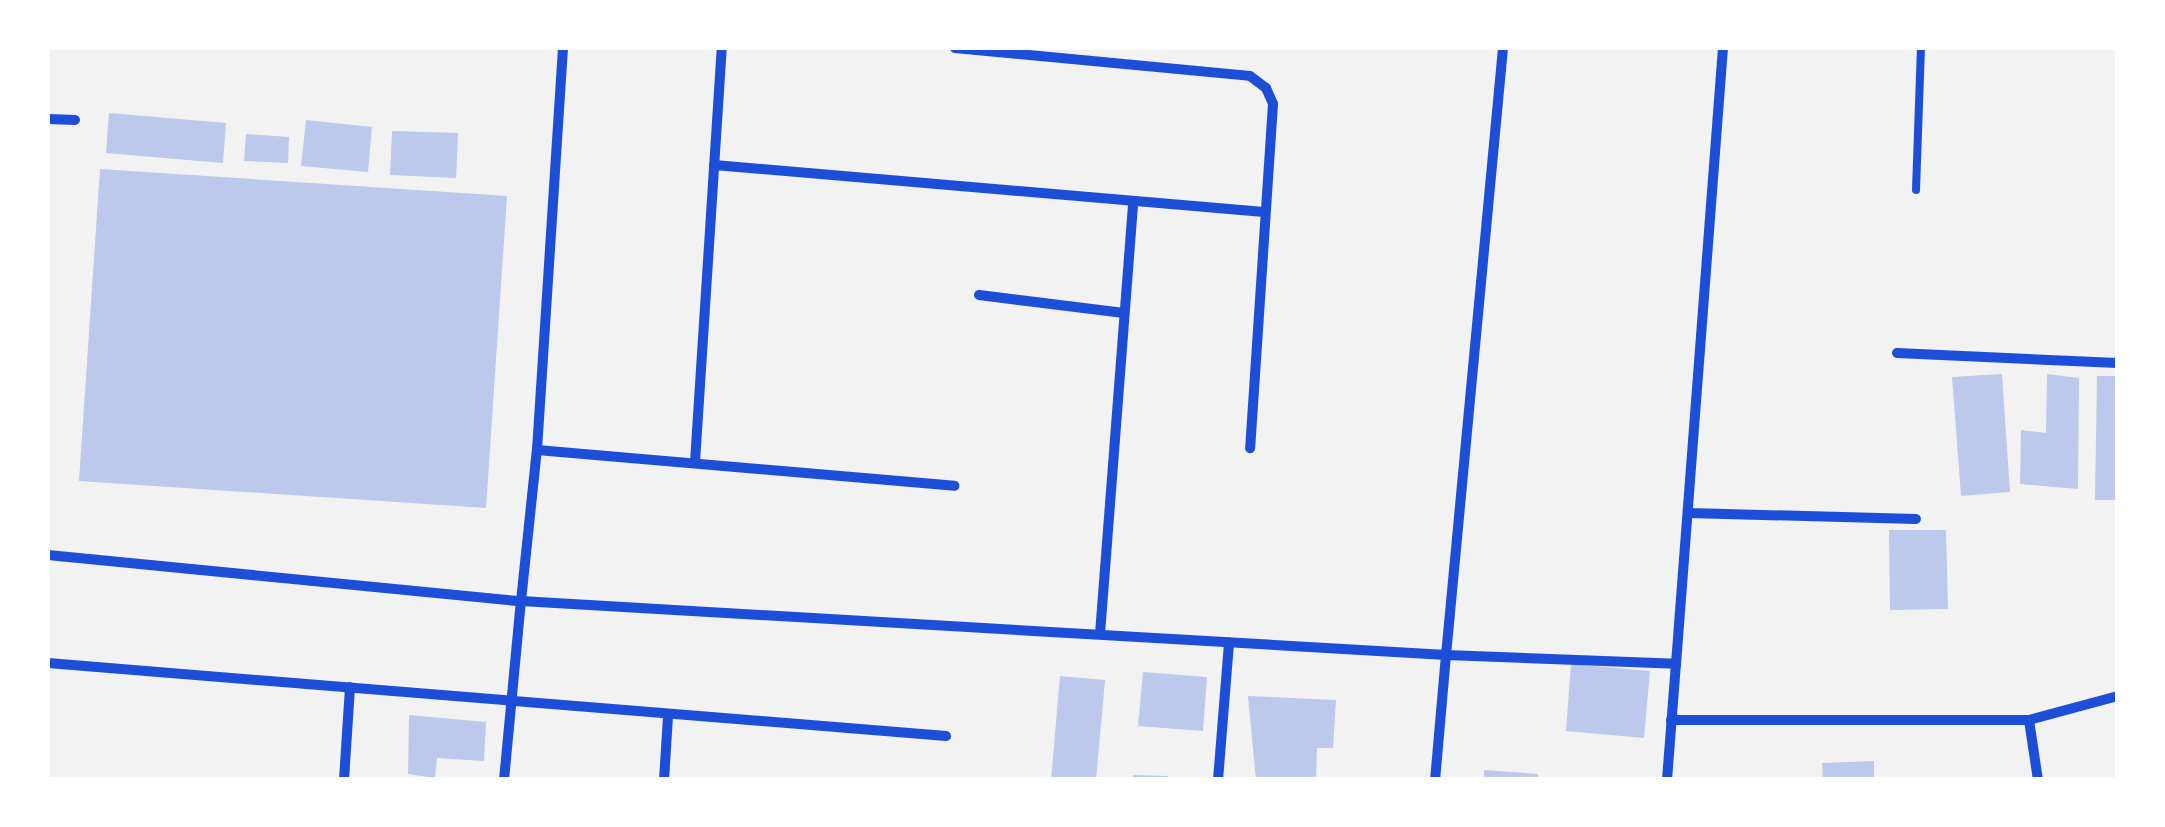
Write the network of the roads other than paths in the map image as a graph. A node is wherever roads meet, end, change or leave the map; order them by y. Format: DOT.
graph roads {
  1 [pos="563,48"];
  2 [pos="722,48"];
  3 [pos="954,48"];
  4 [pos="1503,48"];
  5 [pos="1724,48"];
  6 [pos="1921,48"];
  7 [pos="48,119"];
  8 [pos="75,120"];
  9 [pos="714,165"];
  10 [pos="1916,190"];
  11 [pos="1133,201"];
  12 [pos="1264,212"];
  13 [pos="979,295"];
  14 [pos="1124,313"];
  15 [pos="1897,353"];
  16 [pos="2118,363"];
  17 [pos="1250,448"];
  18 [pos="537,450"];
  19 [pos="695,462"];
  20 [pos="954,486"];
  21 [pos="1688,513"];
  22 [pos="1916,519"];
  23 [pos="48,556"];
  24 [pos="521,601"];
  25 [pos="1100,634"];
  26 [pos="1229,642"];
  27 [pos="1446,655"];
  28 [pos="48,662"];
  29 [pos="1676,664"];
  30 [pos="350,687"];
  31 [pos="2118,696"];
  32 [pos="511,701"];
  33 [pos="668,716"];
  34 [pos="1672,720"];
  35 [pos="2029,720"];
  36 [pos="946,736"];
  37 [pos="344,780"];
  38 [pos="504,780"];
  39 [pos="664,780"];
  40 [pos="1218,780"];
  41 [pos="1436,780"];
  42 [pos="1667,780"];
  43 [pos="2038,780"];
  1 -- 18 [label="street"];
  2 -- 9 [label="street"];
  3 -- 12 [label="street"];
  4 -- 27 [label="street"];
  5 -- 21 [label="street"];
  6 -- 10 [label="lane"];
  7 -- 8 [label="street"];
  9 -- 11 [label="street"];
  9 -- 19 [label="street"];
  11 -- 12 [label="street"];
  11 -- 14 [label="street"];
  12 -- 17 [label="street"];
  13 -- 14 [label="street"];
  14 -- 25 [label="street"];
  15 -- 16 [label="street"];
  18 -- 19 [label="street"];
  18 -- 24 [label="street"];
  19 -- 20 [label="street"];
  21 -- 22 [label="street"];
  21 -- 29 [label="street"];
  23 -- 24 [label="street"];
  24 -- 25 [label="street"];
  24 -- 32 [label="street"];
  25 -- 26 [label="street"];
  26 -- 27 [label="street"];
  26 -- 40 [label="street"];
  27 -- 29 [label="street"];
  27 -- 41 [label="street"];
  28 -- 30 [label="street"];
  29 -- 34 [label="street"];
  30 -- 32 [label="street"];
  30 -- 37 [label="street"];
  31 -- 35 [label="street"];
  32 -- 33 [label="street"];
  32 -- 38 [label="street"];
  33 -- 36 [label="street"];
  33 -- 39 [label="street"];
  34 -- 35 [label="street"];
  34 -- 42 [label="street"];
  35 -- 43 [label="street"];
}
